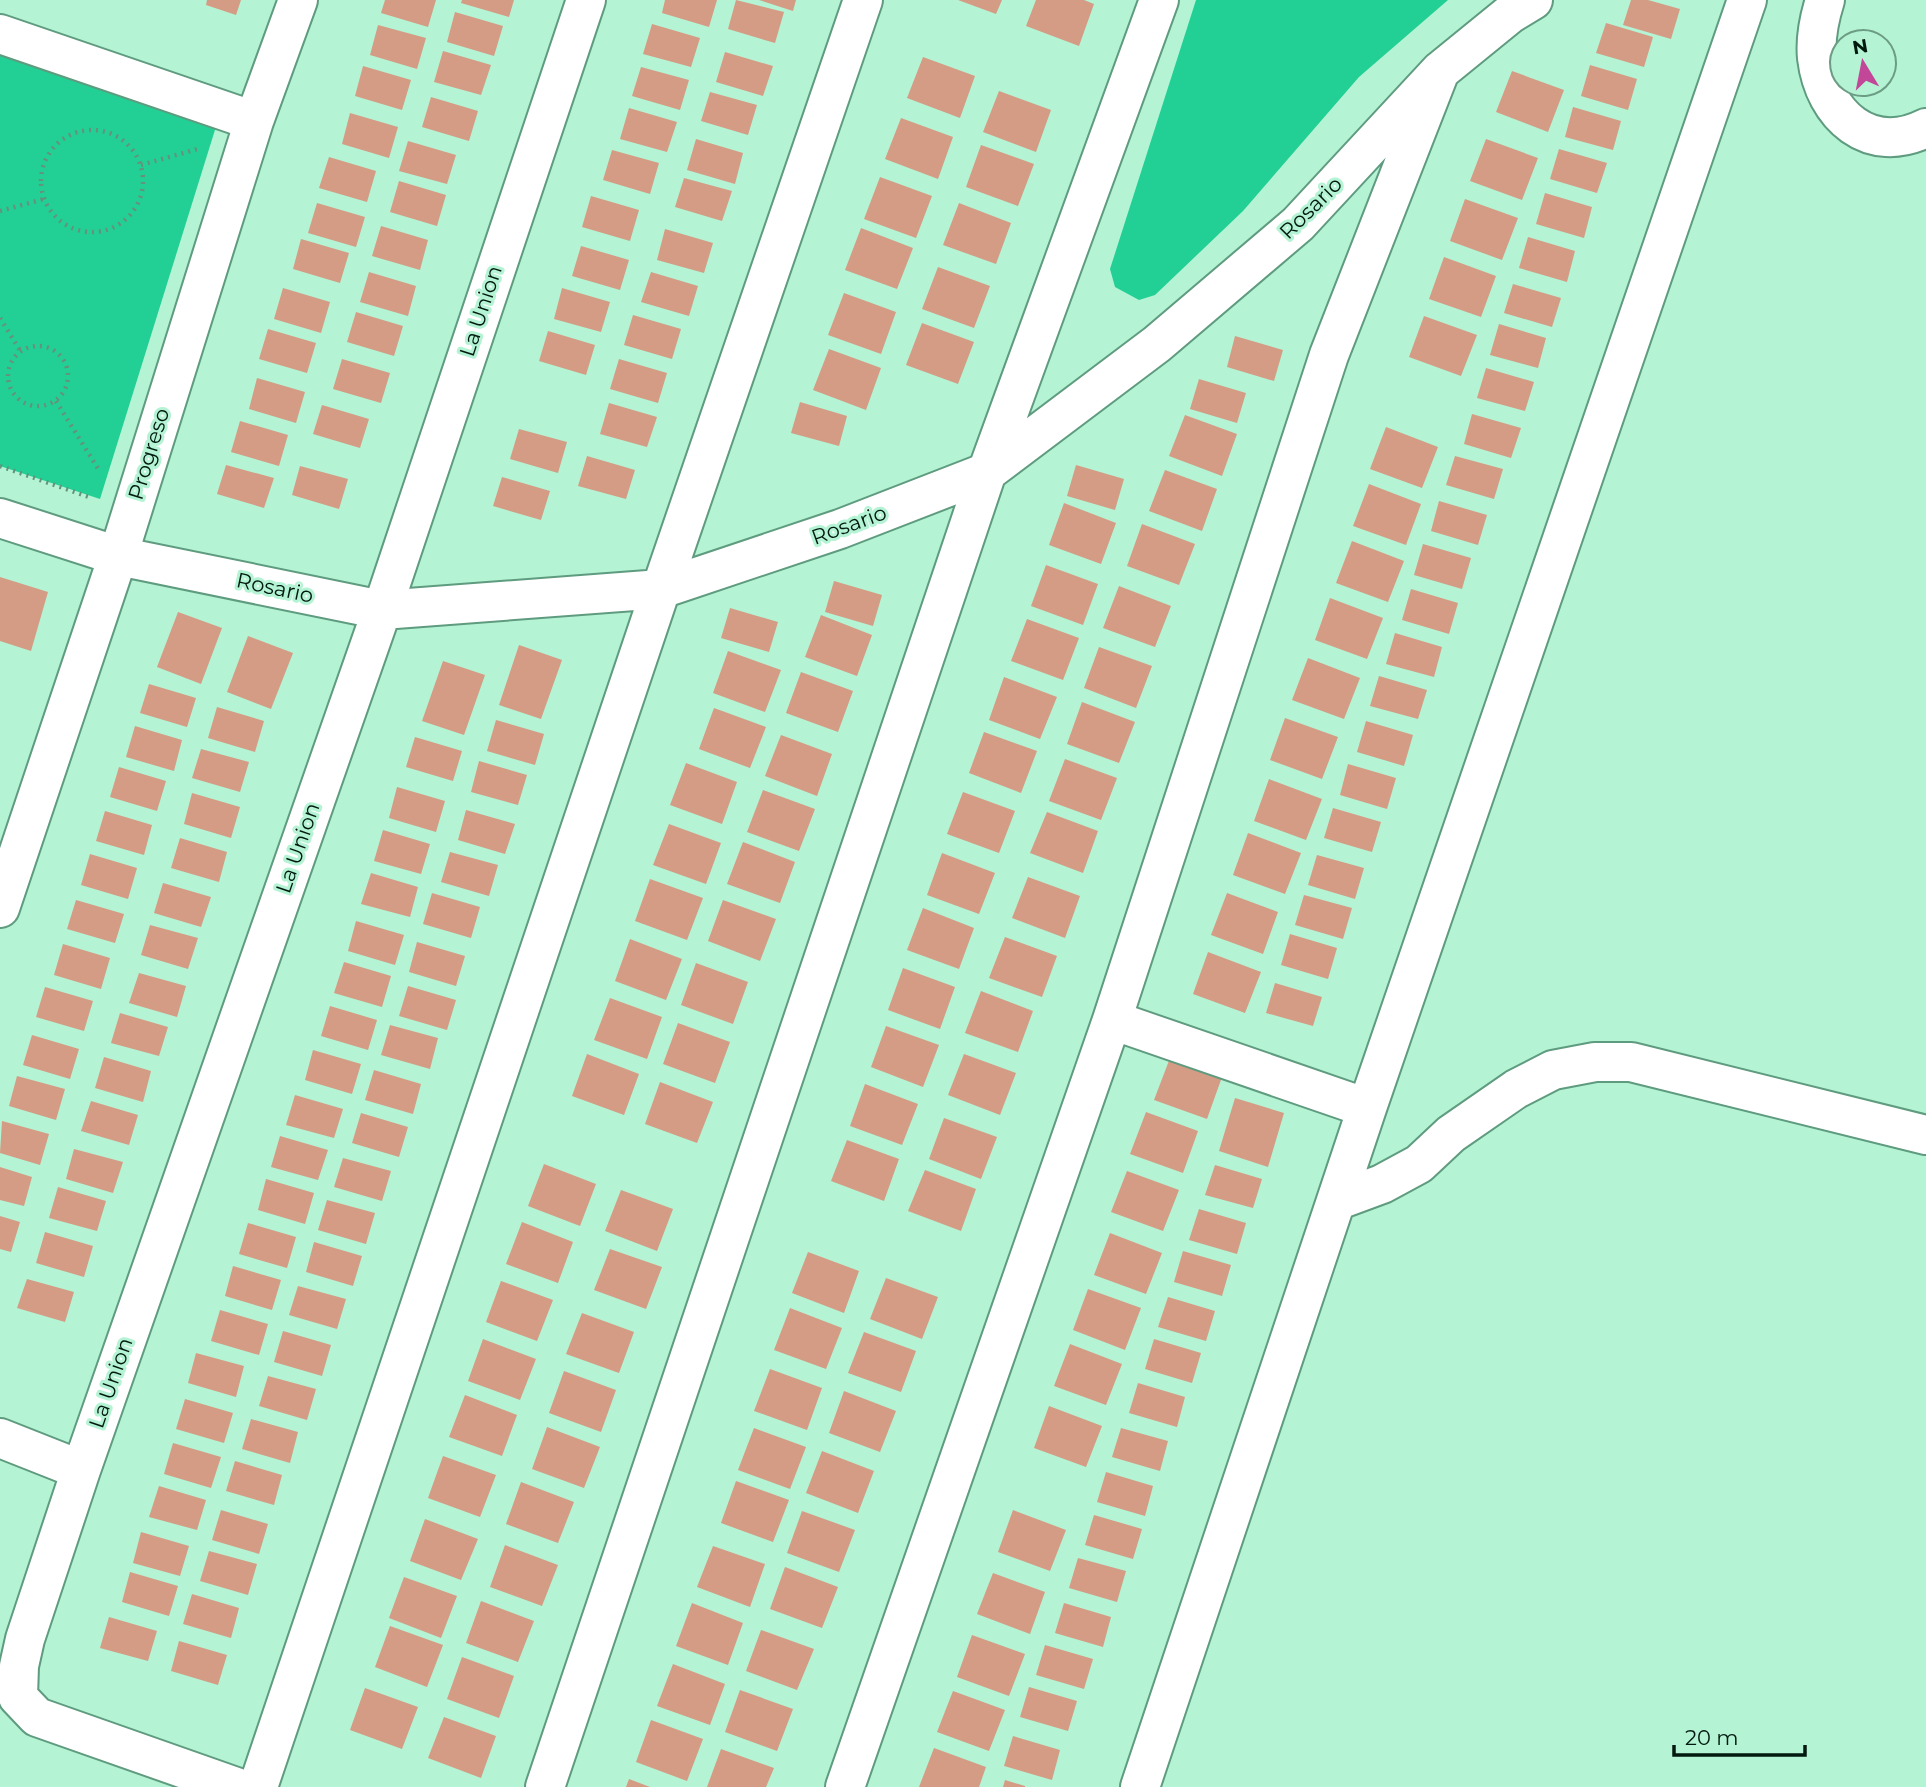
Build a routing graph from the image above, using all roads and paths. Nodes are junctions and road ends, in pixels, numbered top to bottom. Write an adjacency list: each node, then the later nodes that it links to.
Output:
1 (298, 0): 10 (street, Progreso)
2 (586, 0): 26 (street, La Union)
3 (863, 0): 25 (street)
4 (1158, 0): 20 (street)
5 (1533, 0): 9 (street, Rosario)
6 (1747, 0): 29 (street)
7 (1825, 0): 11 (street)
8 (0, 34): 10 (street)
9 (1440, 71): 20 (street, Rosario); 28 (street)
10 (254, 121): 24 (street, Progreso)
11 (1926, 128)
12 (202, 148): 13 (path)
13 (141, 165): 14 (path); 14 (path)
14 (44, 199): 15 (path)
15 (0, 211)
16 (0, 318): 17 (path)
17 (21, 352): 18 (path); 18 (path)
18 (56, 401): 21 (path)
19 (0, 466): 22 (path)
20 (987, 472): 25 (street, Rosario); 36 (street)
21 (106, 481)
22 (99, 500)
23 (0, 518): 24 (street, Rosario)
24 (118, 556): 26 (street, Rosario); 27 (street, Progreso)
25 (661, 589): 26 (street, Rosario); 35 (street)
26 (382, 610): 33 (street, La Union)
27 (0, 908)
28 (1112, 1020): 29 (street); 37 (street)
29 (1367, 1108): 31 (street)
30 (1926, 1135): 31 (street)
31 (1336, 1201): 38 (street)
32 (0, 1438): 33 (street)
33 (81, 1470): 34 (street, La Union)
34 (236, 1787)
35 (258, 1787)
36 (545, 1787)
37 (845, 1787)
38 (1140, 1787)

